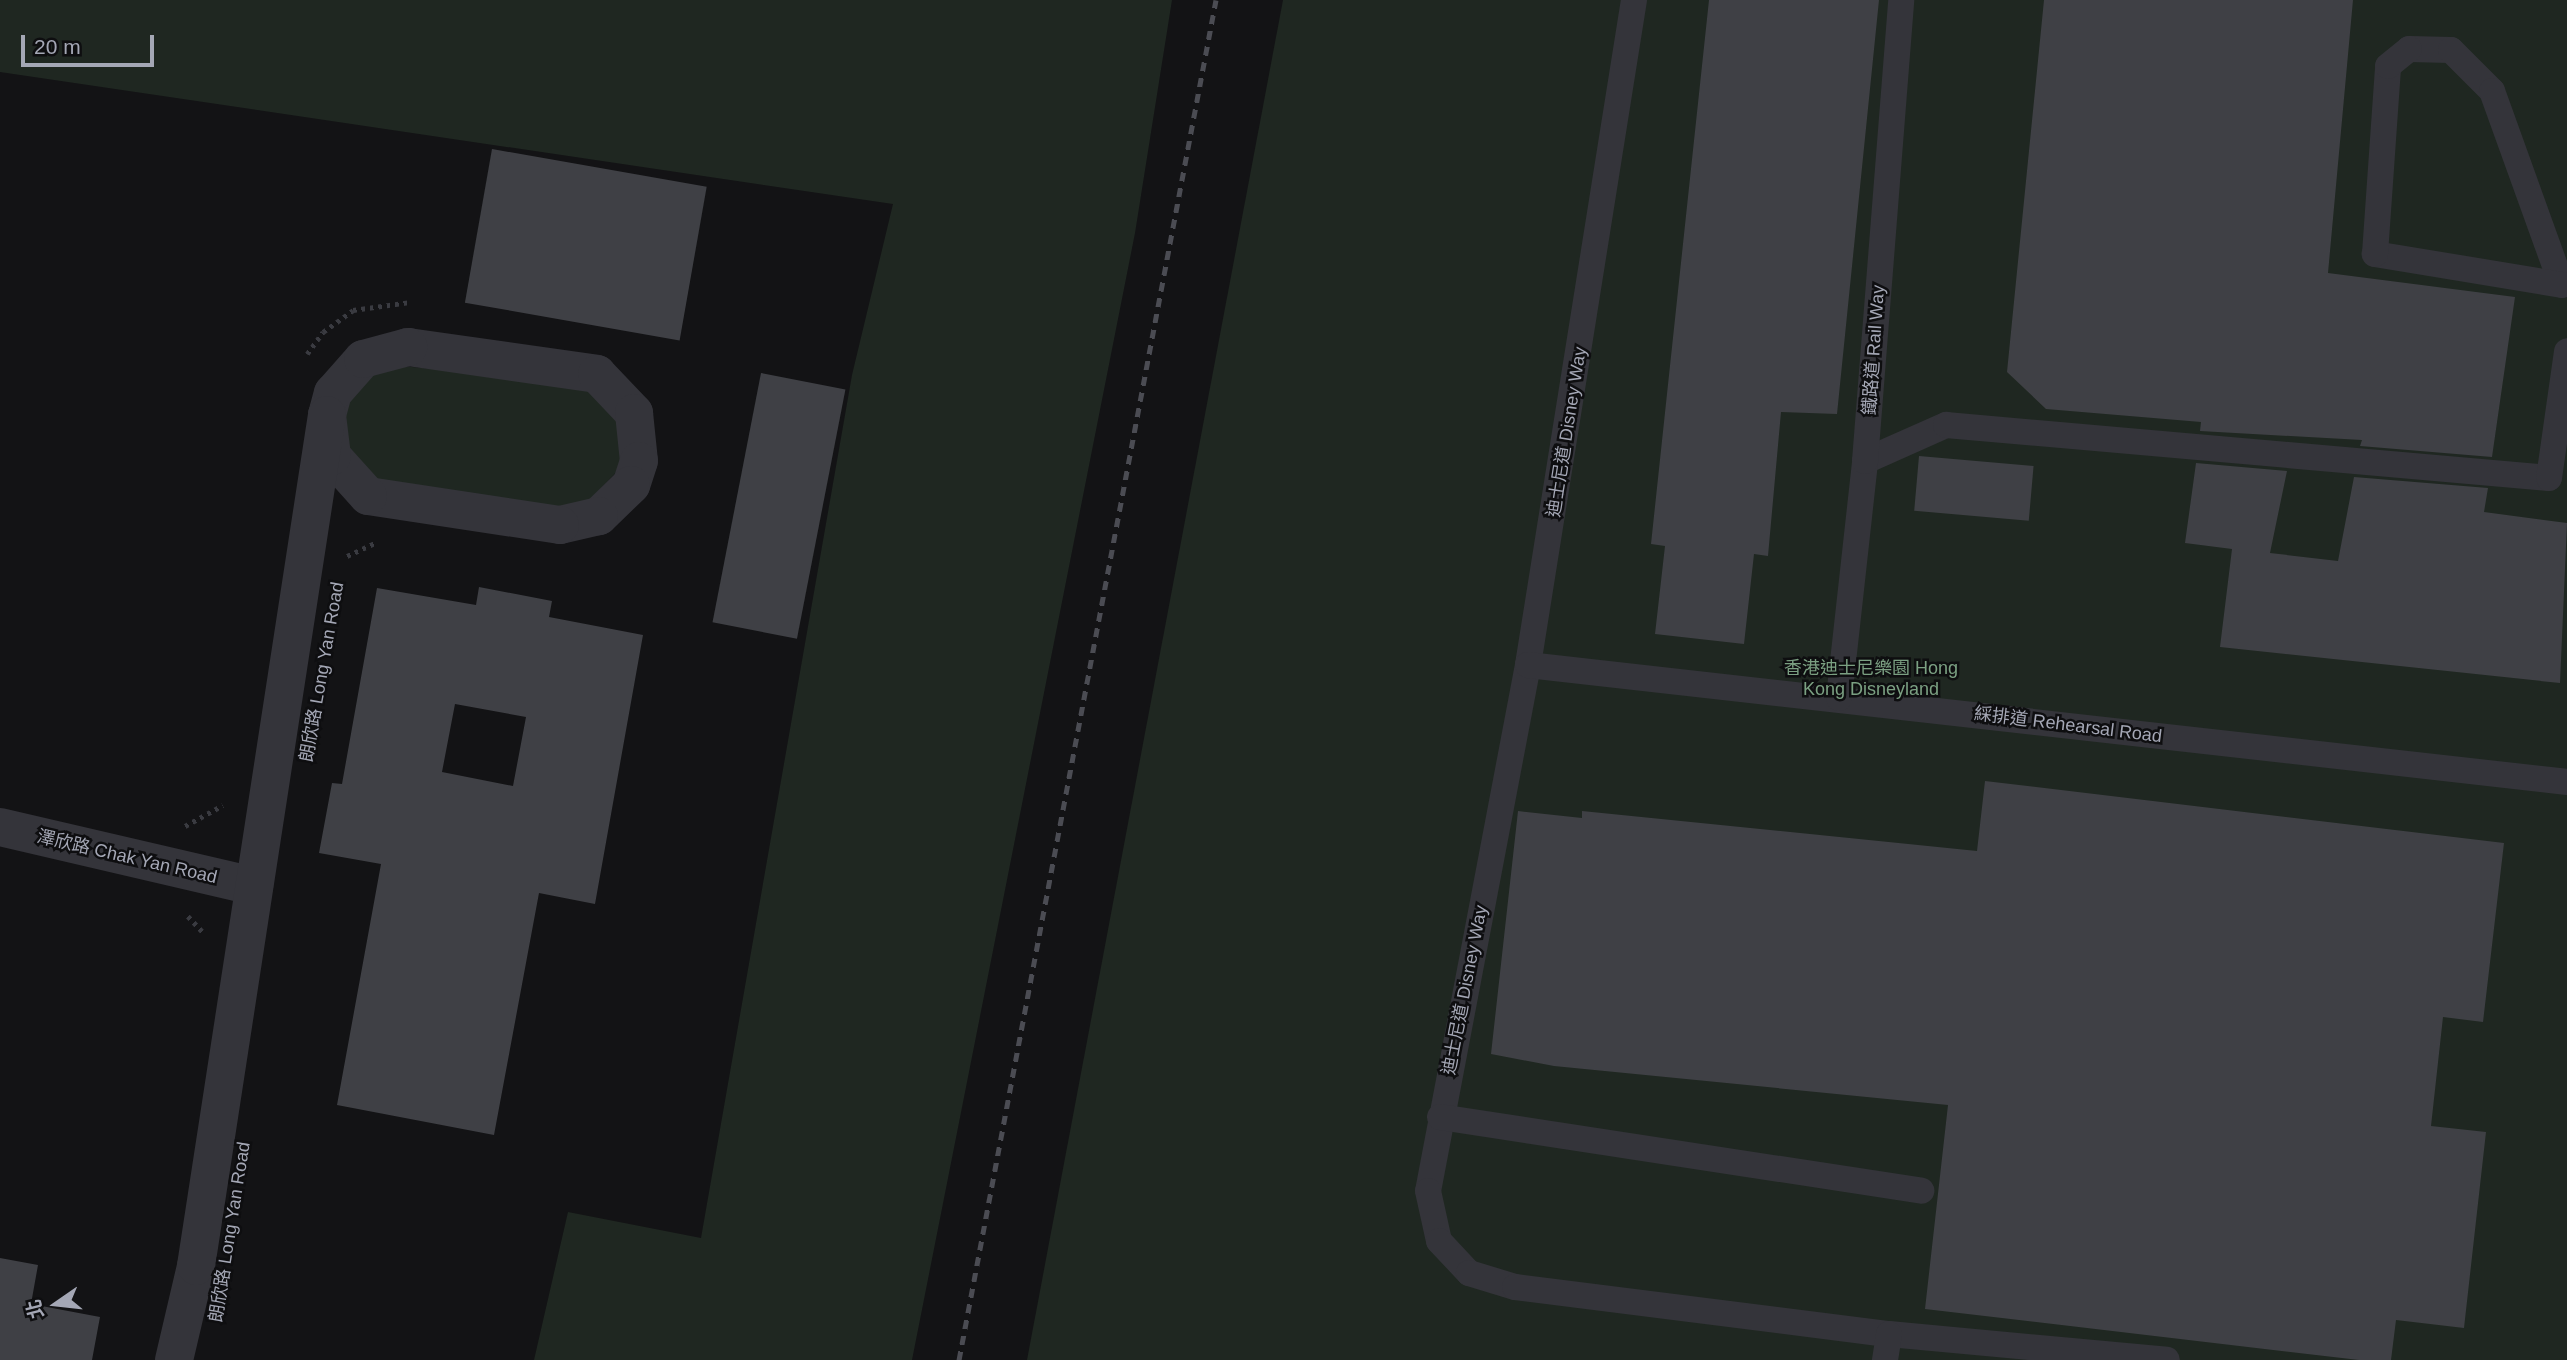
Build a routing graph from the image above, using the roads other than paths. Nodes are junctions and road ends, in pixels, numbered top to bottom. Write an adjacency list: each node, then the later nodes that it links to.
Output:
1 (1634, 0): 9 (lane, 迪士尼道 Disney Way)
2 (1901, 0): 6 (lane, 鐵路道 Rail Way)
3 (2565, 291): 3 (lane)
4 (2567, 351): 6 (lane)
5 (327, 415): 7 (street); 7 (street); 8 (street)
6 (1865, 461): 10 (lane, 鐵路道 Rail Way)
7 (401, 505): 8 (street)
8 (326, 558): 13 (street, 朗欣路 Long Yan Road)
9 (1528, 665): 10 (lane, 綵排道 Rehearsal Road); 14 (lane, 迪士尼道 Disney Way)
10 (1839, 698): 11 (lane, 綵排道 Rehearsal Road)
11 (2567, 782)
12 (0, 827): 13 (street, 澤欣路 Chak Yan Road)
13 (254, 886): 17 (street, 朗欣路 Long Yan Road)
14 (1440, 1117): 15 (lane); 16 (lane, 迪士尼道 Disney Way)
15 (1921, 1191)
16 (1887, 1347): 18 (lane, 迪士尼道 Disney Way)
17 (174, 1360)
18 (2167, 1360)

